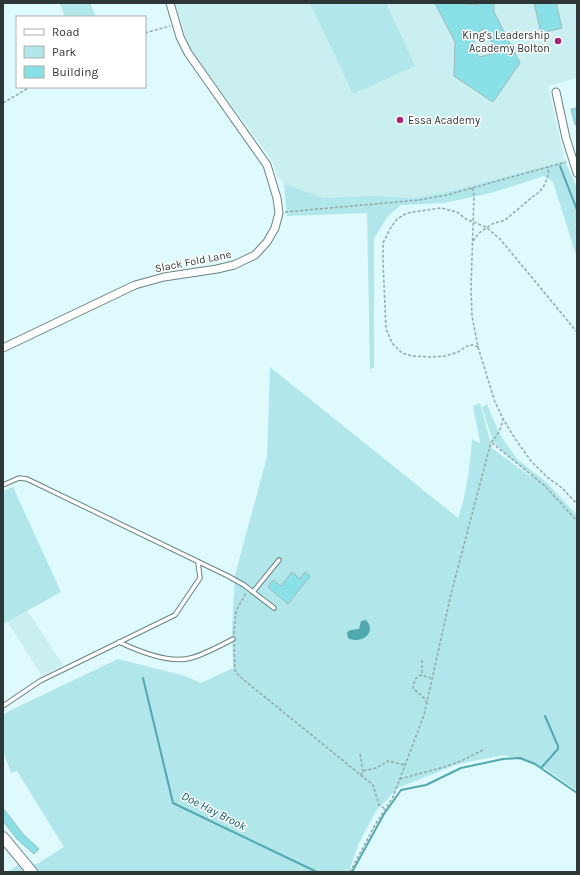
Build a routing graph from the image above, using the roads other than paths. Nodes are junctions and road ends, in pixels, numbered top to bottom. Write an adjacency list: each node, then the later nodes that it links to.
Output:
1 (170, 3): 4 (street, Slack Fold Lane)
2 (556, 92): 3 (street)
3 (577, 173)
4 (3, 348)
5 (3, 485): 7 (lane)
6 (279, 560): 8 (lane)
7 (198, 562): 8 (lane); 11 (lane)
8 (253, 592): 9 (lane)
9 (274, 608)
10 (233, 639): 11 (lane)
11 (119, 642): 12 (lane)
12 (3, 706)
13 (3, 837): 14 (main road)
14 (32, 872)

